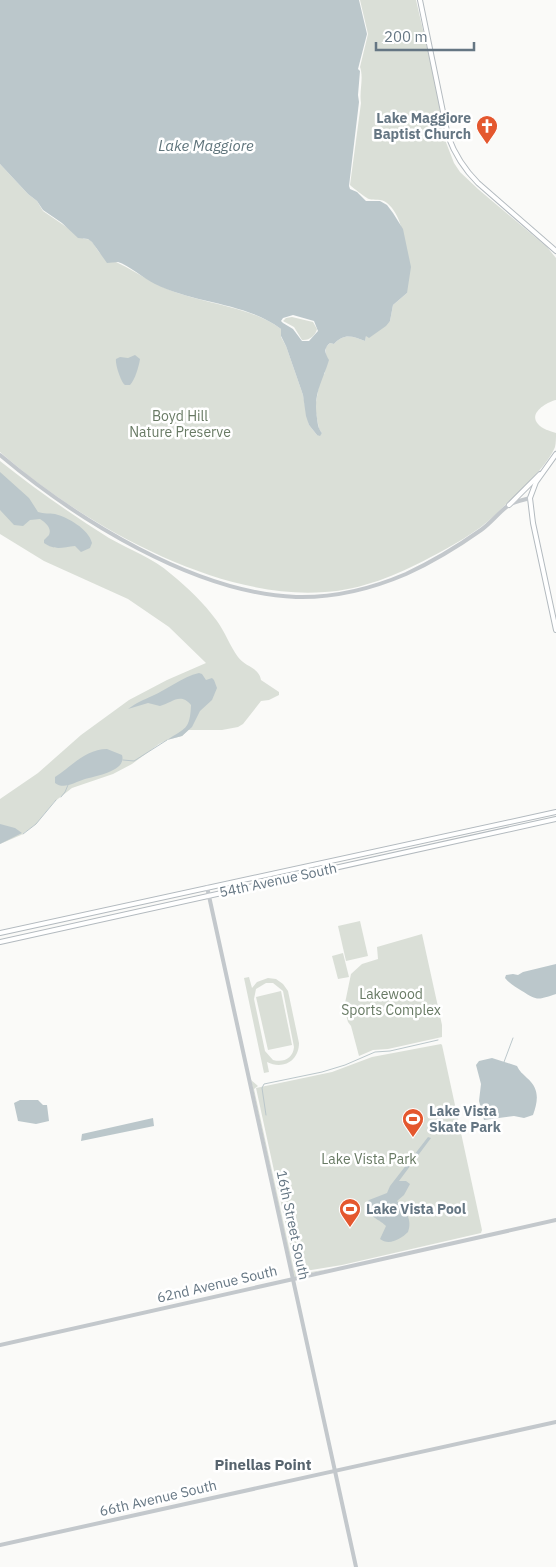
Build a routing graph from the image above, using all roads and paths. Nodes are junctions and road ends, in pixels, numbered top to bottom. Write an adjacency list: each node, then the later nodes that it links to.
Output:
1 (420, 0): 2 (main road)
2 (556, 251)
3 (556, 454): 5 (main road)
4 (0, 455): 7 (street)
5 (545, 469): 6 (main road); 7 (main road)
6 (530, 498): 7 (street); 8 (main road)
7 (509, 505)
8 (556, 630)
9 (556, 812): 11 (main road, 54th Avenue South)
10 (556, 819): 12 (main road, 54th Avenue South)
11 (207, 887): 12 (street, 16th Street South); 13 (main road, 54th Avenue South)
12 (209, 895): 14 (main road, 54th Avenue South); 16 (street, 16th Street South)
13 (0, 933)
14 (0, 942)
15 (556, 1220): 16 (street, 62nd Avenue South)
16 (293, 1279): 17 (street, 62nd Avenue South); 19 (street, 16th Street South)
17 (0, 1345)
18 (556, 1422): 19 (street, 66th Avenue South)
19 (335, 1470): 20 (street, 66th Avenue South); 21 (street, 16th Street South)
20 (0, 1545)
21 (356, 1567)

